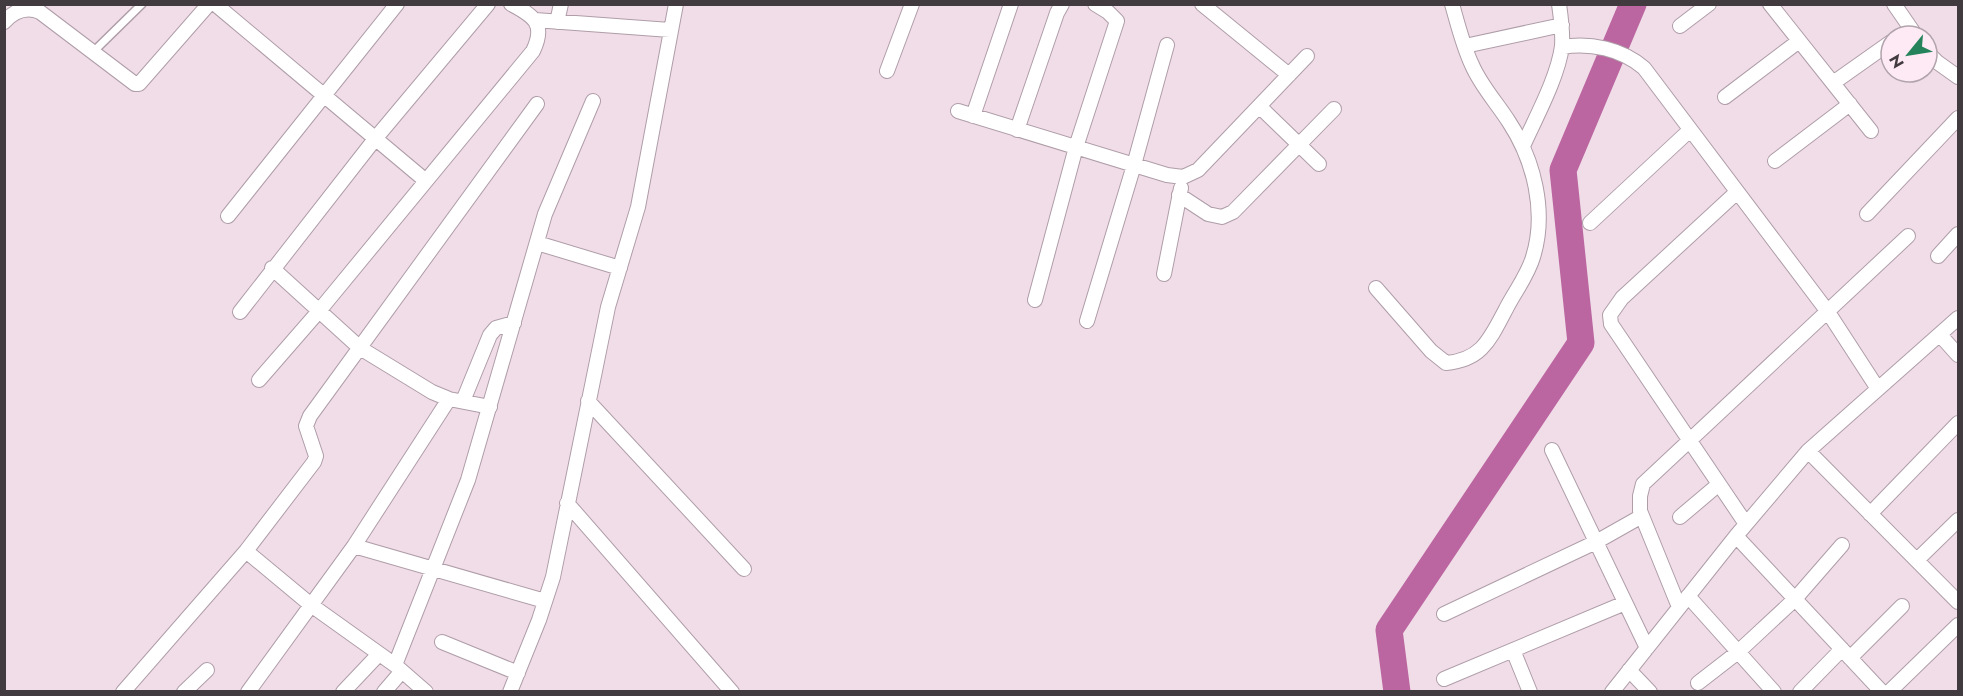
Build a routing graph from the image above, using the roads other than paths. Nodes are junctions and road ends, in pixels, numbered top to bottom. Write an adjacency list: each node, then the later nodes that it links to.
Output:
1 (142, 4): 31 (lane)
2 (209, 4): 31 (street)
3 (215, 4): 38 (street)
4 (397, 4): 38 (street)
5 (488, 4): 51 (street)
6 (511, 4): 19 (street)
7 (561, 4): 21 (street)
8 (676, 4): 25 (street)
9 (912, 4): 34 (street)
10 (1011, 4): 46 (street)
11 (1062, 4): 48 (street)
12 (1095, 4): 54 (street)
13 (1202, 4): 35 (street)
14 (1452, 4): 28 (street)
15 (1559, 4): 23 (street)
16 (1709, 4): 24 (street)
17 (1770, 4): 26 (street)
18 (1894, 4): 22 (street)
19 (535, 20): 21 (street); 59 (street)
20 (4, 22): 31 (street)
21 (557, 22): 25 (street)
22 (1904, 24)
23 (1562, 25): 28 (street); 29 (street)
24 (1680, 26)
25 (670, 30): 70 (street)
26 (1799, 41): 37 (street); 39 (street)
27 (1167, 45): 57 (street)
28 (1465, 46): 53 (street)
29 (1562, 47): 49 (street); 53 (street)
30 (1879, 50): 37 (street)
31 (93, 52)
32 (1307, 56): 35 (street)
33 (1939, 64): 36 (street)
34 (887, 71)
35 (1289, 75): 43 (street)
36 (1959, 77)
37 (1833, 83): 42 (street)
38 (324, 96): 51 (street); 63 (street)
39 (1725, 97)
40 (593, 101): 67 (street)
41 (537, 104): 81 (street)
42 (1850, 104): 50 (street); 55 (street)
43 (1259, 106): 52 (street); 58 (street)
44 (1334, 109): 52 (street)
45 (958, 111): 46 (street)
46 (973, 116): 48 (street)
47 (1959, 118): 62 (street)
48 (1017, 130): 54 (street)
49 (1690, 130): 60 (street); 64 (street)
50 (1871, 131)
51 (375, 139): 59 (street); 69 (street)
52 (1299, 145): 56 (street); 61 (street)
53 (1524, 146): 72 (street)
54 (1076, 147): 57 (street); 73 (street)
55 (1775, 161)
56 (1319, 164)
57 (1134, 165): 58 (street); 78 (street)
58 (1183, 177): 61 (street)
59 (426, 182): 74 (street)
60 (1737, 192): 76 (street); 89 (street)
61 (1179, 195): 71 (street)
62 (1867, 214)
63 (228, 216)
64 (1590, 223)
65 (1959, 234): 68 (street)
66 (1908, 236): 76 (street)
67 (537, 243): 70 (street); 79 (street)
68 (1938, 256)
69 (273, 268): 74 (street); 75 (street)
70 (620, 268): 86 (street)
71 (1164, 274)
72 (1376, 288)
73 (1035, 300)
74 (319, 311): 81 (street); 83 (street)
75 (240, 312)
76 (1828, 312): 84 (street); 89 (street)
77 (1959, 318): 80 (street)
78 (1087, 321)
79 (514, 323): 85 (street); 87 (street)
80 (1940, 335): 82 (street); 84 (street)
81 (360, 348): 85 (street); 103 (street)
82 (1959, 355)
83 (259, 381)
84 (1878, 389): 91 (street)
85 (456, 400): 87 (street); 102 (street)
86 (588, 401): 93 (street); 106 (street)
87 (490, 407): 105 (street)
88 (1959, 423): 94 (street)
89 (1689, 440): 92 (street); 95 (street)
90 (1552, 450): 100 (street)
91 (1808, 451): 94 (street); 98 (street)
92 (1719, 484): 96 (street); 98 (street)
93 (567, 503): 108 (street); 135 (street)
94 (1870, 514): 104 (street)
95 (1642, 516): 100 (street); 109 (street)
96 (1680, 517)
97 (1959, 520): 104 (street)
98 (1746, 524): 99 (street)
99 (1736, 536): 107 (street); 109 (street)
100 (1596, 542): 111 (street); 114 (street)
101 (1842, 545): 107 (street)
102 (354, 546): 105 (street); 112 (street)
103 (246, 551): 112 (street); 128 (street)
104 (1917, 560): 110 (street)
105 (434, 569): 108 (street); 122 (street)
106 (744, 569)
107 (1795, 599): 119 (street); 120 (street)
108 (545, 601): 125 (street)
109 (1684, 601): 117 (street); 119 (street)
110 (1959, 602)
111 (1625, 603): 117 (street); 118 (street)
112 (311, 605): 121 (street); 130 (street)
113 (1902, 606): 120 (street)
114 (1444, 614)
115 (1959, 625): 142 (street)
116 (442, 642): 125 (street)
117 (1647, 648): 124 (street)
118 (1513, 650): 126 (street); 136 (street)
119 (1738, 652): 127 (street); 139 (street)
120 (1846, 653): 140 (street); 141 (street)
121 (379, 654): 122 (street); 131 (street)
122 (399, 668): 132 (street); 133 (street)
123 (207, 670): 129 (street)
124 (1629, 670): 137 (street); 138 (street)
125 (518, 673): 134 (street)
126 (1444, 679)
127 (1698, 683)
128 (123, 692)
129 (184, 692)
130 (248, 692)
131 (344, 692)
132 (384, 692)
133 (426, 692)
134 (510, 692)
135 (732, 692)
136 (1530, 692)
137 (1612, 692)
138 (1650, 692)
139 (1774, 692)
140 (1800, 692)
141 (1882, 692)
142 (1889, 692)

